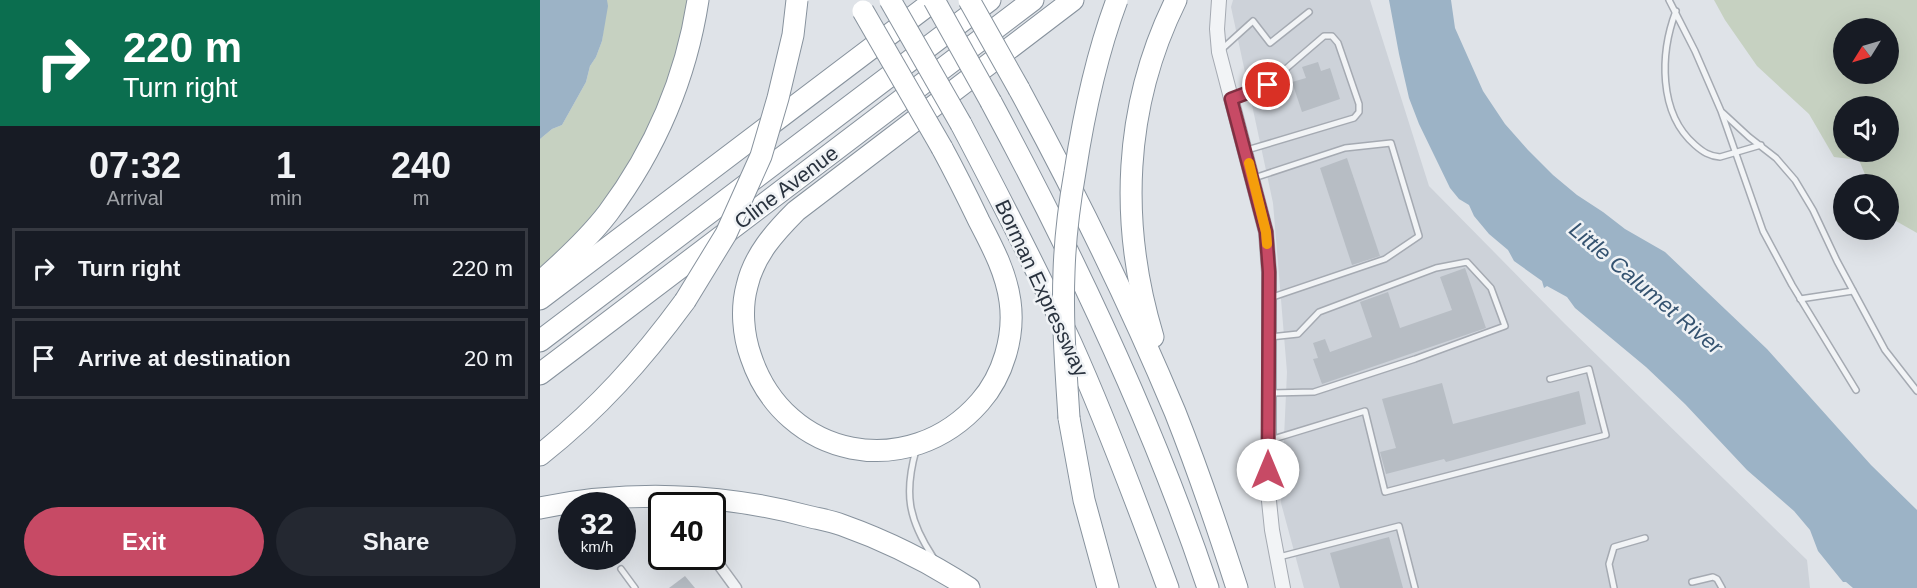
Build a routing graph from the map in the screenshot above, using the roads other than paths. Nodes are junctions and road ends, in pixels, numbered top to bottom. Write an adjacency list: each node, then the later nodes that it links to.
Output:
1 (698, 0): 23 (highway)
2 (797, 0): 38 (highway, bridge)
3 (890, 0): 50 (highway, Borman Expressway, bridge)
4 (934, 0): 27 (highway); 51 (highway, Borman Expressway, bridge)
5 (969, 0): 35 (highway, bridge)
6 (990, 0): 29 (highway, Cline Avenue)
7 (1033, 0): 30 (highway, Cline Avenue)
8 (1073, 0): 37 (highway)
9 (1117, 0): 49 (highway, bridge)
10 (1176, 0): 35 (highway)
11 (1219, 0): 16 (street)
12 (1669, 0): 14 (lane)
13 (859, 5): 37 (highway, bridge)
14 (1676, 11): 18 (lane); 21 (lane)
15 (1309, 12): 16 (lane)
16 (1219, 52): 17 (street)
17 (1231, 99): 20 (street); 20 (lane)
18 (1721, 111): 19 (lane); 21 (lane)
19 (1761, 145): 21 (lane); 24 (lane)
20 (1246, 151): 22 (street)
21 (1736, 152): 26 (lane)
22 (1253, 178): 25 (street); 25 (lane)
23 (540, 282)
24 (1853, 291): 26 (lane); 33 (lane)
25 (1269, 298): 28 (street)
26 (1800, 298): 32 (lane)
27 (540, 299)
28 (1269, 337): 34 (street); 34 (lane)
29 (540, 342)
30 (540, 374)
31 (1550, 379): 36 (lane)
32 (1856, 390)
33 (1917, 391)
34 (1269, 393): 36 (street)
35 (1175, 413): 52 (highway)
36 (1269, 441): 41 (street)
37 (917, 445): 44 (lane)
38 (540, 455)
39 (540, 508): 44 (highway)
40 (1645, 538): 55 (lane)
41 (1277, 557): 53 (street); 54 (lane)
42 (622, 570): 46 (lane)
43 (723, 570): 47 (street)
44 (951, 576): 48 (highway)
45 (1692, 582): 56 (lane)
46 (635, 588)
47 (736, 588)
48 (969, 588)
49 (1108, 588)
50 (1168, 588)
51 (1208, 588)
52 (1237, 588)
53 (1283, 588)
54 (1415, 588)
55 (1614, 588)
56 (1722, 588)

